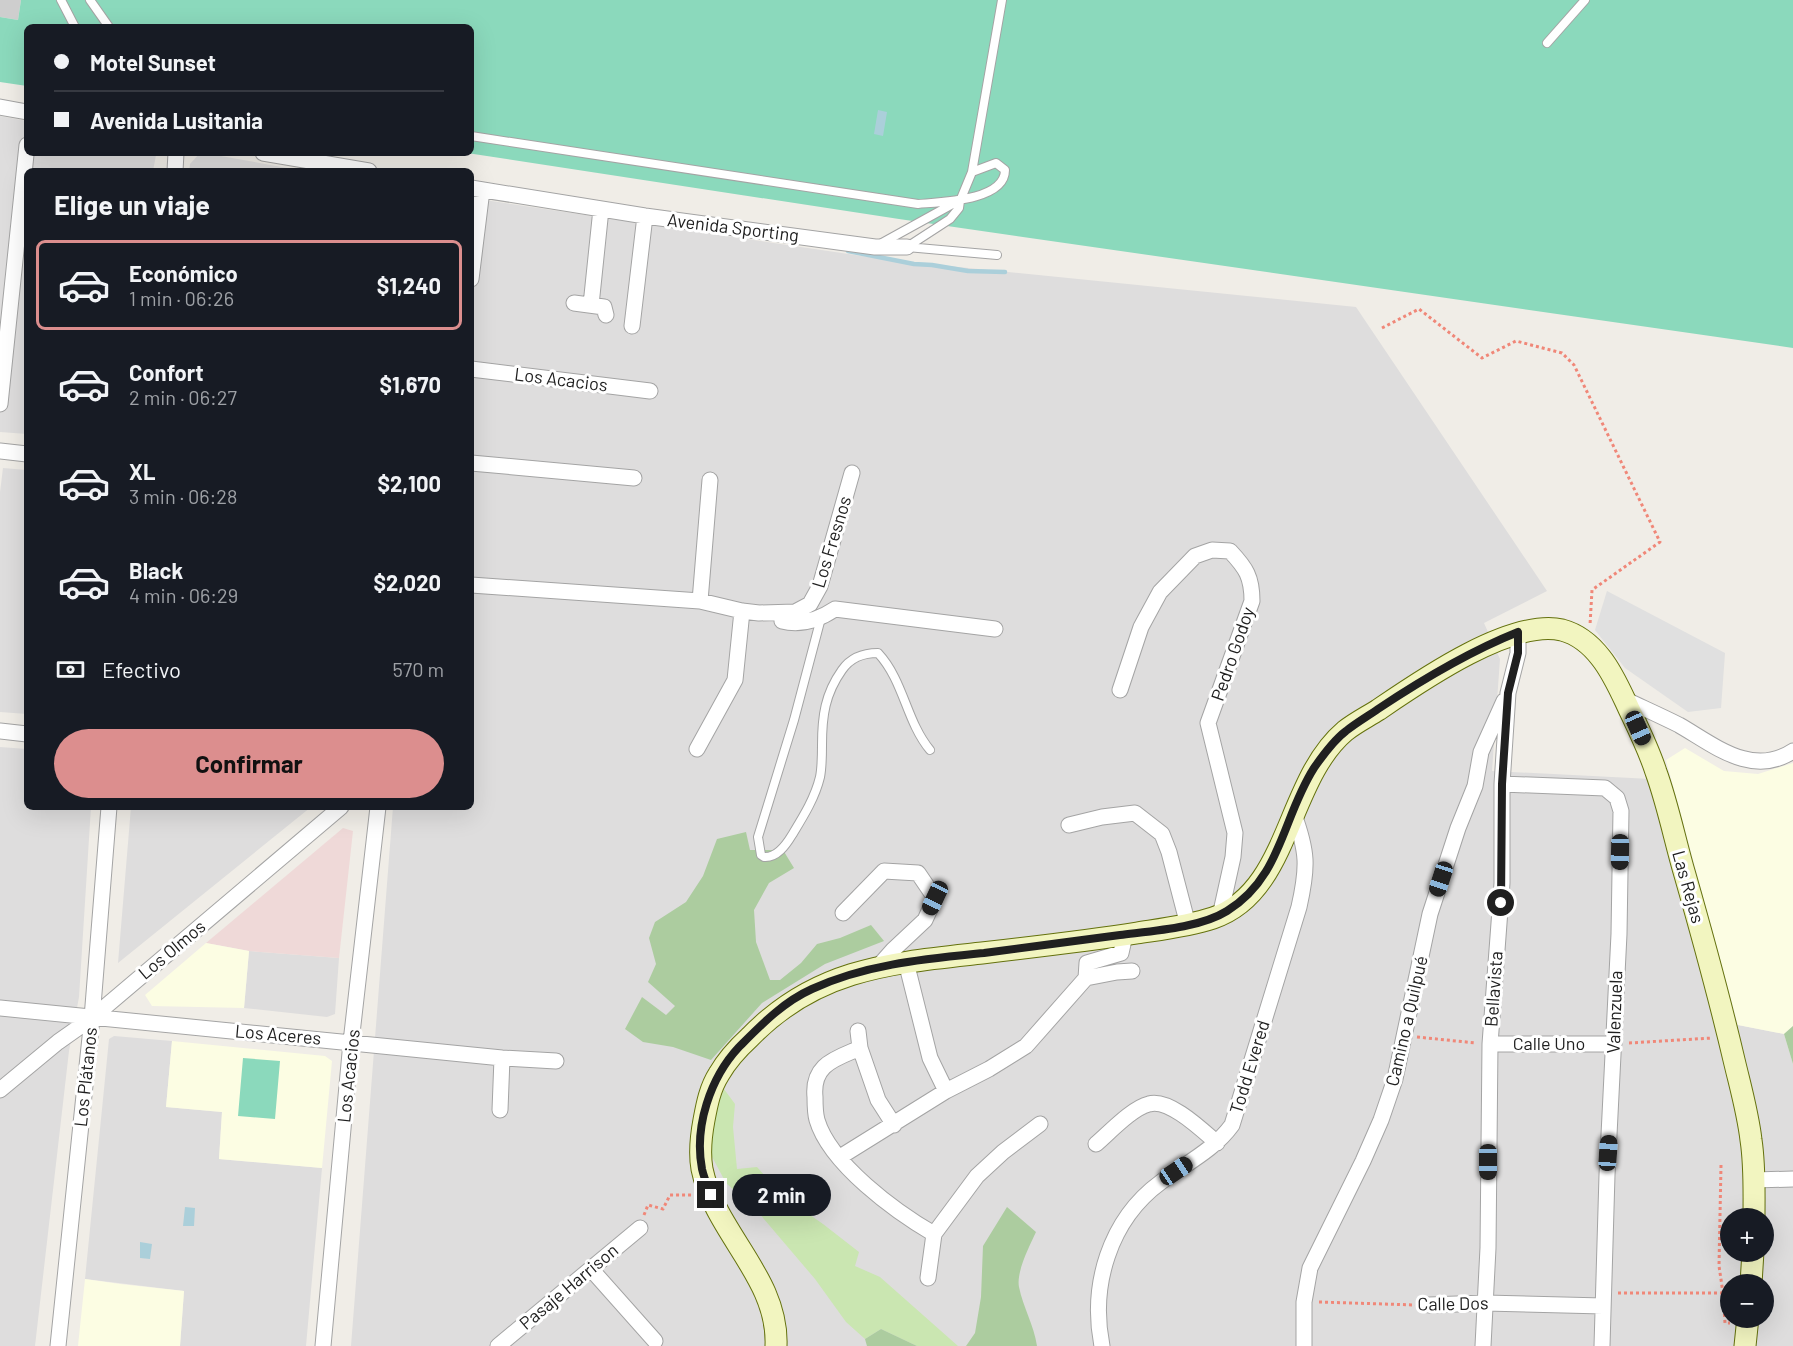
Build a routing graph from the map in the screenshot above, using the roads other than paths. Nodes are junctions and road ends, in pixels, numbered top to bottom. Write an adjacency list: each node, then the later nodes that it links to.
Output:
1 (61, 0): 5 (lane)
2 (90, 0): 6 (lane)
3 (1002, 0): 13 (lane)
4 (1585, 0): 7 (lane)
5 (73, 24)
6 (107, 24)
7 (1547, 43)
8 (0, 107): 9 (street)
9 (24, 111)
10 (474, 136): 16 (lane)
11 (275, 156): 12 (street)
12 (319, 167)
13 (972, 172): 16 (lane); 16 (lane)
14 (24, 174): 29 (street)
15 (476, 189): 17 (street, Avenida Sporting); 19 (street)
16 (960, 201): 20 (lane); 21 (lane)
17 (601, 209): 18 (street, Avenida Sporting); 24 (street)
18 (645, 216): 21 (street, Avenida Sporting); 26 (street)
19 (474, 225)
20 (907, 246): 21 (street, Avenida Sporting); 22 (lane, Avenida Sporting)
21 (876, 247)
22 (997, 255)
23 (574, 303): 24 (street)
24 (591, 305): 25 (street)
25 (606, 315)
26 (632, 326)
27 (474, 369): 28 (street, Los Acacios)
28 (650, 391)
29 (0, 404)
30 (0, 451): 31 (street)
31 (24, 454)
32 (474, 463): 34 (street)
33 (852, 473): 39 (street, Los Fresnos)
34 (634, 478)
35 (710, 480): 37 (street)
36 (474, 585): 37 (street, Los Fresnos)
37 (700, 601): 38 (street, Los Fresnos)
38 (742, 611): 39 (street, Los Fresnos); 48 (street)
39 (759, 613): 40 (street)
40 (821, 618): 41 (street); 49 (lane)
41 (994, 629)
42 (1518, 632): 44 (street, Bellavista); 45 (street, Las Rejas); 55 (street, Las Rejas)
43 (1120, 690): 58 (street, Pedro Godoy)
44 (1508, 693): 51 (street, Bellavista); 99 (street, Camino a Quilpué)
45 (1624, 699): 50 (street); 83 (street, Las Rejas)
46 (0, 731): 47 (street)
47 (24, 734)
48 (697, 749)
49 (930, 750)
50 (1793, 751)
51 (1502, 784): 69 (street, Bellavista); 70 (street, Valenzuela)
52 (109, 810): 66 (street, Los Plátanos)
53 (337, 810): 66 (street, Los Olmos)
54 (378, 810): 68 (street, Los Acacios)
55 (1293, 812): 58 (street, Las Rejas); 79 (street, Todd Evered)
56 (1070, 825): 59 (street)
57 (843, 913): 62 (street)
58 (1220, 916): 59 (street)
59 (1188, 925): 60 (street)
60 (1125, 935): 61 (street); 64 (street)
61 (906, 962): 62 (street); 75 (street)
62 (877, 968): 97 (street)
63 (1132, 971): 64 (street)
64 (1086, 978): 75 (street)
65 (0, 1008): 66 (street, Los Aceres)
66 (92, 1018): 68 (street, Los Aceres); 74 (street, Los Olmos); 94 (street, Los Plátanos)
67 (858, 1030): 71 (street)
68 (351, 1042): 72 (street, Los Aceres); 95 (street, Los Acacios)
69 (1490, 1044): 70 (street, Calle Uno); 90 (street, Bellavista)
70 (1614, 1044): 89 (street, Valenzuela)
71 (861, 1048): 78 (street); 81 (street)
72 (502, 1058): 73 (street, Los Aceres); 76 (street)
73 (556, 1061)
74 (0, 1090)
75 (946, 1091): 78 (street)
76 (500, 1110)
77 (1040, 1124): 86 (street)
78 (894, 1125): 81 (street)
79 (1217, 1143): 80 (street); 98 (street, Todd Evered)
80 (1096, 1144)
81 (840, 1157): 86 (street)
82 (1793, 1179): 83 (street)
83 (1754, 1180): 84 (street, Las Rejas)
84 (1754, 1208)
85 (639, 1228): 87 (street, Pasaje Harrison)
86 (934, 1234): 88 (street)
87 (591, 1269): 93 (street); 96 (street, Pasaje Harrison)
88 (928, 1278)
89 (1604, 1300): 90 (street, Calle Dos); 101 (street, Valenzuela)
90 (1485, 1303): 91 (street, Calle Dos); 100 (street, Bellavista)
91 (1429, 1305)
92 (1746, 1328): 102 (street)
93 (655, 1341)
94 (58, 1346)
95 (323, 1346)
96 (498, 1346)
97 (776, 1346)
98 (1102, 1346)
99 (1304, 1346)
100 (1483, 1346)
101 (1602, 1346)
102 (1744, 1346)

